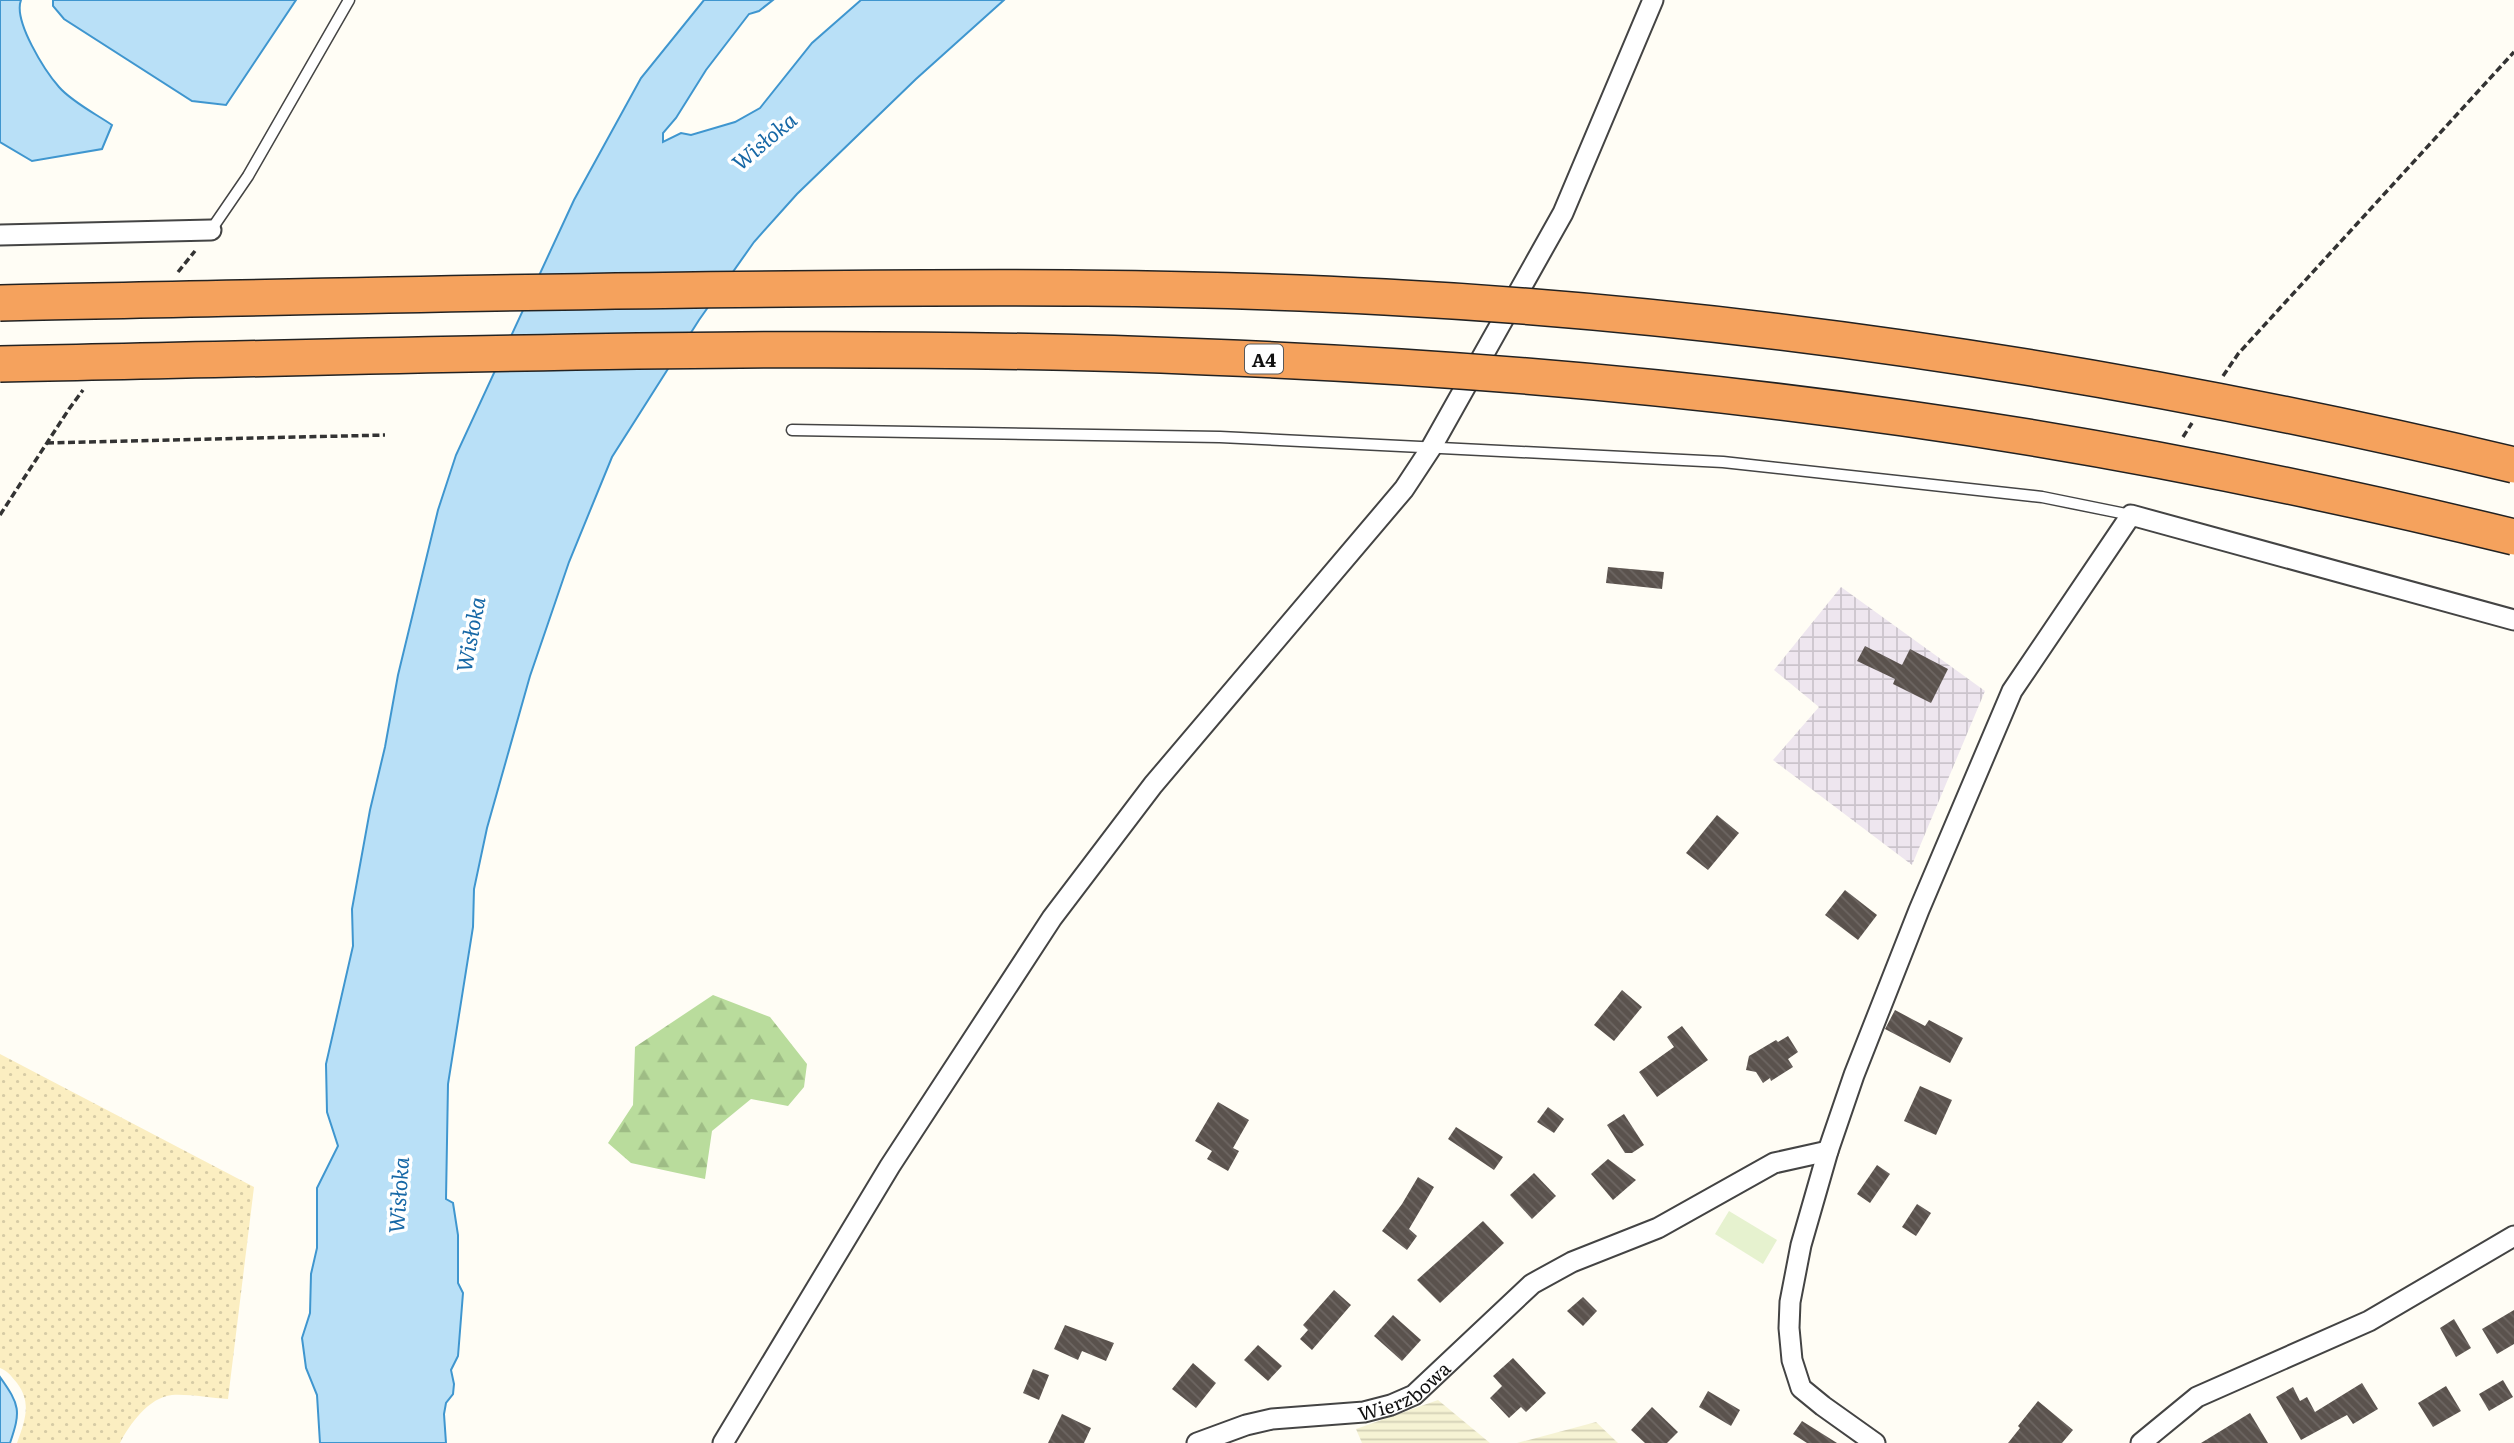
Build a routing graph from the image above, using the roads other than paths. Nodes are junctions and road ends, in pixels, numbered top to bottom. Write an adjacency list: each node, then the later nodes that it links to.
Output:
1 (349, 0): 3 (lane)
2 (1653, 0): 8 (street)
3 (212, 230): 4 (street)
4 (0, 235)
5 (0, 303): 9 (highway, bridge)
6 (0, 365): 11 (highway, A4, bridge)
7 (792, 430): 8 (lane)
8 (1431, 447): 10 (lane); 15 (street)
9 (2514, 465)
10 (2131, 515): 12 (street); 13 (street)
11 (2514, 537)
12 (2514, 620)
13 (1828, 1151): 16 (street, Wierzbowa); 17 (street)
14 (2514, 1236): 18 (street)
15 (723, 1443)
16 (1197, 1443)
17 (1875, 1443)
18 (2141, 1443)

